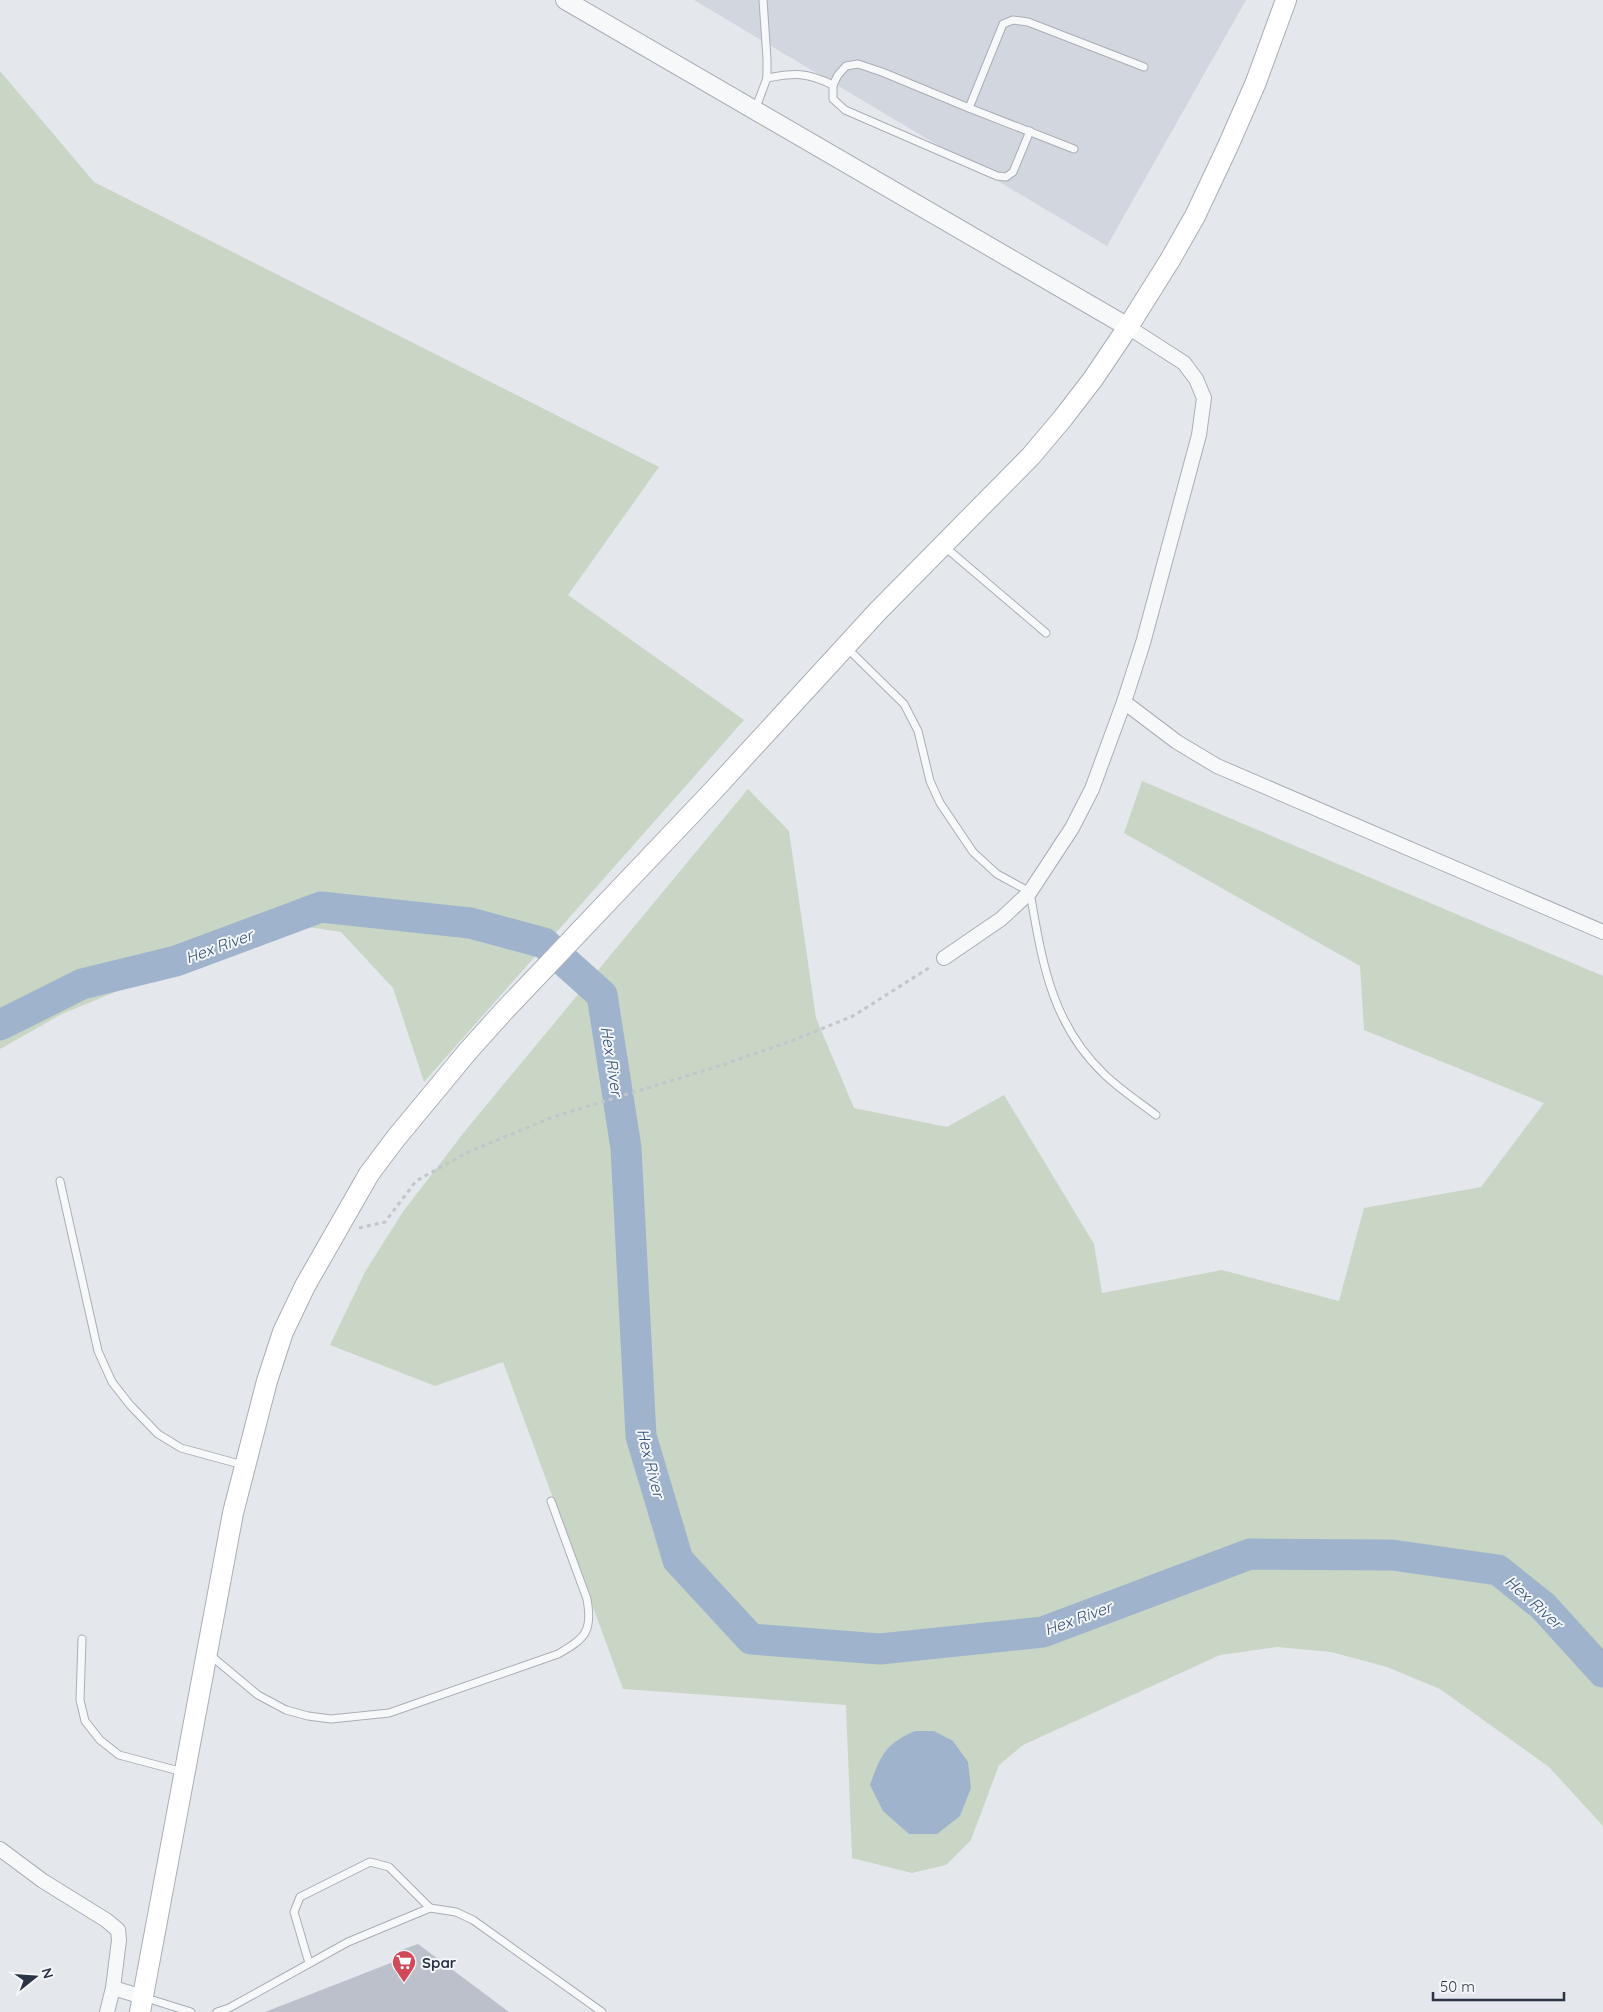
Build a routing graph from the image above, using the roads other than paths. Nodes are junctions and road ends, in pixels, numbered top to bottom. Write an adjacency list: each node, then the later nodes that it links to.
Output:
1 (565, 0): 8 (street)
2 (763, 0): 5 (lane)
3 (1286, 0): 11 (main road)
4 (1144, 67): 7 (lane)
5 (767, 78): 6 (lane); 8 (lane)
6 (833, 85): 7 (lane); 9 (lane)
7 (969, 108): 9 (lane)
8 (754, 111): 11 (street)
9 (1030, 132): 10 (lane)
10 (1074, 149)
11 (1128, 328): 12 (main road); 15 (street)
12 (943, 545): 13 (lane); 14 (main road)
13 (1046, 633)
14 (846, 646): 16 (lane); 21 (main road)
15 (1124, 702): 16 (street); 17 (street)
16 (1030, 892): 18 (street); 19 (lane)
17 (1603, 932)
18 (944, 958)
19 (1156, 1115)
20 (60, 1180): 21 (lane)
21 (244, 1465): 24 (main road)
22 (551, 1501): 24 (lane)
23 (82, 1639): 25 (lane)
24 (207, 1653): 25 (main road)
25 (185, 1773): 30 (main road)
26 (0, 1849): 29 (street)
27 (430, 1908): 28 (lane); 28 (lane); 34 (lane)
28 (309, 1963): 33 (lane)
29 (112, 1988): 30 (street); 31 (street)
30 (142, 2005): 32 (lane)
31 (107, 2012)
32 (191, 2012)
33 (220, 2012)
34 (602, 2012)

